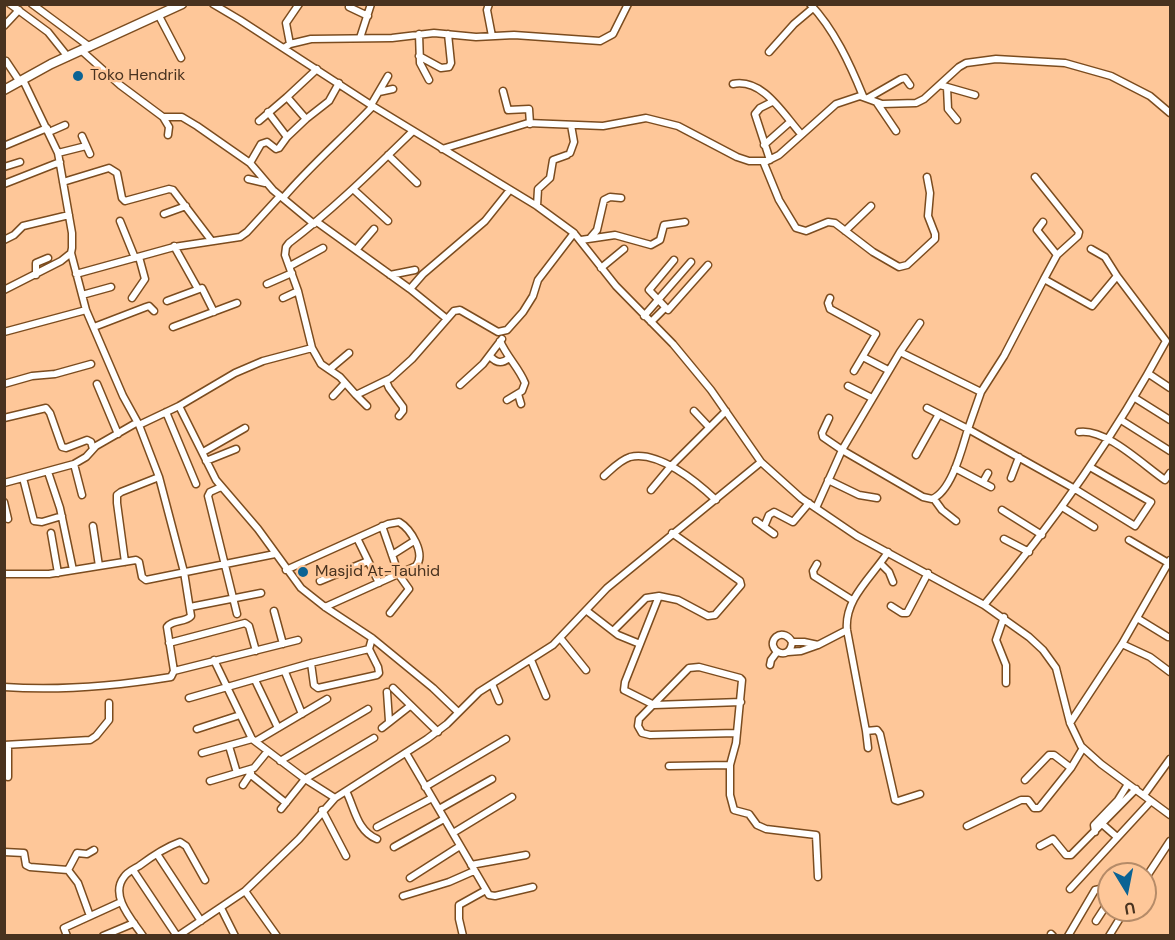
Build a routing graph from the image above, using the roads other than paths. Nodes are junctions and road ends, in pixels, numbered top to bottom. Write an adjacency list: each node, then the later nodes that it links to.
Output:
1 (10, 4): 11 (street)
2 (32, 4): 14 (street)
3 (182, 4): 12 (street)
4 (213, 4): 21 (street)
5 (299, 4): 21 (street)
6 (371, 4): 13 (street)
7 (489, 4): 19 (street)
8 (628, 4): 19 (street)
9 (811, 6): 23 (street); 43 (street)
10 (349, 7): 13 (street)
11 (19, 10): 15 (street); 16 (street)
12 (159, 16): 22 (street); 26 (street)
13 (368, 16): 20 (street)
14 (52, 19): 16 (street); 22 (street)
15 (4, 26)
16 (42, 28): 25 (street)
17 (419, 34): 18 (street); 20 (street); 24 (street)
18 (448, 34): 19 (street); 24 (street)
19 (492, 36)
20 (360, 38): 21 (street)
21 (287, 46): 28 (street)
22 (86, 49): 25 (street); 49 (street)
23 (769, 52)
24 (419, 56): 30 (street)
25 (68, 57): 31 (street)
26 (181, 58)
27 (6, 60): 31 (street)
28 (317, 69): 32 (street); 42 (street)
29 (388, 76): 40 (street)
30 (429, 80)
31 (21, 81): 38 (street); 57 (street)
32 (339, 83): 46 (street); 50 (street)
33 (733, 84): 44 (street)
34 (910, 85): 43 (street)
35 (940, 85): 36 (street); 45 (street); 48 (street)
36 (947, 87): 41 (street); 52 (street)
37 (393, 89): 40 (street)
38 (4, 90)
39 (503, 91): 54 (street)
40 (379, 92): 46 (street)
41 (975, 95)
42 (287, 97): 47 (street); 50 (street)
43 (866, 97): 45 (street); 60 (street)
44 (772, 102): 53 (street); 64 (street)
45 (877, 102): 58 (street)
46 (372, 106): 59 (street); 85 (street)
47 (268, 112): 51 (street); 63 (street)
48 (1170, 113)
49 (163, 117): 61 (street); 74 (street)
50 (306, 119): 63 (street)
51 (259, 120)
52 (957, 120)
53 (790, 122): 60 (street); 64 (street)
54 (530, 124): 56 (street); 67 (street)
55 (65, 125): 57 (street)
56 (571, 125): 71 (street); 88 (street)
57 (48, 130): 65 (street); 68 (street)
58 (896, 130)
59 (413, 131): 67 (street); 70 (street)
60 (801, 134): 71 (street)
61 (168, 135)
62 (82, 136): 66 (street)
63 (287, 137): 74 (street)
64 (764, 145): 71 (street)
65 (4, 146)
66 (86, 146): 68 (street); 69 (street)
67 (442, 149): 84 (street)
68 (58, 153): 73 (street)
69 (90, 154)
70 (388, 155): 81 (street); 83 (street)
71 (766, 160): 98 (street)
72 (20, 162): 75 (street)
73 (60, 162): 79 (street); 82 (street)
74 (250, 163): 80 (street)
75 (4, 167)
76 (927, 177): 98 (street)
77 (1035, 177): 110 (street)
78 (248, 179): 80 (street)
79 (63, 182): 87 (street); 91 (street)
80 (266, 183): 85 (street)
81 (417, 183)
82 (4, 184)
83 (353, 189): 93 (street); 96 (street)
84 (509, 191): 88 (street); 127 (street)
85 (282, 197): 96 (street); 102 (street)
86 (621, 198): 100 (street)
87 (186, 206): 90 (street); 102 (street)
88 (537, 206): 99 (street)
89 (871, 206): 98 (street)
90 (164, 214)
91 (69, 215): 101 (street); 109 (street)
92 (120, 221): 111 (street)
93 (388, 221)
94 (685, 222): 100 (street)
95 (1043, 222): 110 (street)
96 (316, 223): 108 (street); 117 (street)
97 (374, 229): 108 (street)
98 (846, 231)
99 (574, 233): 103 (street); 149 (street)
100 (590, 238): 103 (street)
101 (4, 240)
102 (211, 240): 104 (street)
103 (580, 240): 116 (street)
104 (174, 246): 111 (street); 126 (street)
105 (323, 248): 117 (street)
106 (624, 249): 116 (street)
107 (1091, 249): 122 (street)
108 (356, 250): 121 (street)
109 (71, 253): 119 (street); 120 (street)
110 (1057, 255): 123 (street)
111 (137, 257): 119 (street); 131 (street)
112 (48, 258): 120 (street)
113 (674, 260): 135 (street)
114 (691, 262): 135 (street)
115 (708, 265): 137 (street)
116 (600, 268): 142 (street)
117 (291, 270): 124 (street); 129 (street)
118 (415, 270): 121 (street)
119 (76, 274): 130 (street)
120 (36, 275): 128 (street)
121 (390, 275): 127 (street)
122 (1117, 276): 123 (street); 151 (street)
123 (1044, 279): 171 (street)
124 (267, 284)
125 (111, 287): 130 (street)
126 (198, 289): 134 (street); 141 (street)
127 (410, 289): 143 (street)
128 (4, 290)
129 (298, 291): 132 (street); 153 (street)
130 (82, 295): 138 (street)
131 (132, 298)
132 (283, 298)
133 (830, 298): 157 (street)
134 (167, 301)
135 (658, 302): 137 (street); 142 (street)
136 (237, 303): 141 (street)
137 (665, 308): 145 (street)
138 (86, 310): 147 (street); 150 (street)
139 (135, 311): 140 (street); 144 (street); 147 (street)
140 (154, 311)
141 (214, 312): 148 (street)
142 (644, 316): 145 (street)
143 (447, 319): 149 (street); 164 (street)
144 (139, 320)
145 (651, 322): 183 (street)
146 (920, 324): 154 (street)
147 (94, 327): 191 (street)
148 (173, 327)
149 (507, 330): 152 (street)
150 (4, 332)
151 (1168, 339): 163 (street)
152 (500, 341): 156 (street); 158 (street)
153 (312, 348): 160 (street); 179 (street)
154 (900, 352): 161 (street); 171 (street)
155 (349, 354): 160 (street)
156 (490, 356): 158 (street); 168 (street)
157 (864, 357): 161 (street); 162 (street)
158 (509, 358): 173 (street)
159 (91, 364): 166 (street)
160 (330, 369): 165 (street)
161 (888, 370): 175 (street)
162 (854, 372)
163 (1149, 374): 170 (street); 176 (street)
164 (386, 381): 172 (street); 186 (street)
165 (345, 383): 172 (street); 174 (street)
166 (4, 384)
167 (97, 384): 196 (street)
168 (460, 385)
169 (848, 386): 175 (street)
170 (1170, 388)
171 (981, 392): 194 (street)
172 (356, 394): 180 (street)
173 (518, 394): 177 (street); 178 (street)
174 (333, 396)
175 (872, 398): 200 (street)
176 (1135, 398): 189 (street); 190 (street)
177 (507, 400)
178 (521, 404)
179 (179, 406): 184 (street); 202 (street)
180 (366, 406)
181 (927, 408): 185 (street)
182 (694, 411): 192 (street)
183 (726, 411): 192 (street); 206 (street)
184 (166, 412): 191 (street); 221 (street)
185 (939, 414): 194 (street); 203 (street)
186 (399, 416)
187 (4, 418): 198 (street)
188 (829, 418): 200 (street)
189 (1121, 420): 197 (street); 201 (street)
190 (1170, 420)
191 (137, 424): 196 (street); 215 (street)
192 (709, 427): 208 (street)
193 (245, 428): 202 (street)
194 (968, 429): 204 (street); 210 (street)
195 (1079, 432): 197 (street)
196 (118, 434): 198 (street)
197 (1110, 440): 209 (street); 213 (street)
198 (93, 449): 207 (street)
199 (236, 449): 205 (street)
200 (842, 450): 218 (street); 228 (street)
201 (1170, 451)
202 (203, 452): 205 (street)
203 (916, 455)
204 (1019, 457): 217 (street); 224 (street)
205 (206, 461): 222 (street)
206 (760, 462): 229 (street); 231 (street)
207 (74, 464): 211 (street); 226 (street)
208 (671, 466): 214 (street); 225 (street); 229 (street)
209 (1090, 467): 224 (street); 224 (street)
210 (955, 468): 219 (street); 228 (street)
211 (48, 472): 216 (street); 235 (street)
212 (988, 473): 219 (street)
213 (1170, 473)
214 (604, 476)
215 (159, 477): 256 (street); 264 (street)
216 (23, 478): 220 (street); 235 (street)
217 (1011, 478)
218 (828, 480): 227 (street); 233 (street)
219 (982, 482): 223 (street)
220 (4, 483)
221 (196, 484)
222 (221, 487): 253 (street); 258 (street)
223 (992, 487)
224 (1075, 489): 232 (street)
225 (651, 490)
226 (82, 495)
227 (877, 498)
228 (934, 499): 238 (street)
229 (716, 500): 244 (street)
230 (4, 502): 236 (street)
231 (809, 503): 233 (street); 241 (street)
232 (1062, 507): 242 (street); 246 (street)
233 (816, 508): 251 (street)
234 (1002, 510): 246 (street)
235 (62, 516): 262 (street)
236 (8, 519)
237 (756, 521): 241 (street)
238 (956, 521)
239 (93, 526): 261 (street)
240 (382, 526): 247 (street); 250 (street); 254 (street)
241 (764, 527): 245 (street)
242 (1094, 527)
243 (51, 533): 265 (street)
244 (672, 533): 273 (street); 281 (street)
245 (774, 534)
246 (1042, 535): 252 (street)
247 (357, 538): 255 (street); 263 (street)
248 (1004, 539): 252 (street)
249 (1129, 540): 257 (street)
250 (414, 541): 254 (street); 268 (street)
251 (888, 552): 260 (street); 266 (street)
252 (1029, 552): 276 (street)
253 (275, 554): 258 (street); 263 (street)
254 (392, 555): 268 (street)
255 (368, 561): 269 (street); 271 (street)
256 (125, 562): 261 (street); 264 (street)
257 (1170, 563): 285 (street)
258 (226, 564): 264 (street); 274 (street)
259 (817, 564): 275 (street)
260 (881, 564): 270 (street); 275 (street)
261 (99, 566): 262 (street)
262 (73, 570): 265 (street)
263 (286, 570): 279 (street)
264 (184, 572): 278 (street)
265 (58, 573): 267 (street)
266 (928, 573): 276 (street); 277 (street)
267 (4, 574)
268 (399, 575): 271 (street); 282 (street)
269 (320, 582)
270 (893, 582)
271 (379, 583): 279 (street)
272 (261, 593): 274 (street)
273 (659, 596): 287 (street); 295 (street)
274 (233, 599): 278 (street); 283 (street)
275 (852, 600): 286 (street)
276 (984, 604): 284 (street)
277 (891, 606)
278 (190, 607): 293 (street)
279 (325, 607): 289 (street)
280 (274, 611): 294 (street)
281 (587, 611): 287 (street); 290 (street)
282 (390, 613)
283 (237, 614)
284 (1004, 617): 311 (street); 328 (street)
285 (1137, 618): 288 (street); 296 (street)
286 (847, 630): 297 (street); 332 (street)
287 (613, 631): 295 (street)
288 (1168, 637)
289 (372, 638): 298 (street); 324 (street)
290 (561, 639): 303 (street); 306 (street)
291 (298, 640): 294 (street)
292 (792, 642): 297 (street); 300 (street); 301 (street)
293 (169, 643): 299 (street); 307 (street)
294 (283, 644): 299 (street)
295 (640, 644): 321 (street)
296 (1122, 644): 309 (street); 328 (street)
297 (818, 645): 301 (street)
298 (369, 649): 304 (street); 304 (street)
299 (256, 651): 302 (street)
300 (777, 652): 301 (street); 305 (street)
301 (788, 652)
302 (214, 660): 307 (street); 314 (street)
303 (531, 660): 312 (street); 315 (street)
304 (310, 663): 308 (street)
305 (770, 665)
306 (586, 670)
307 (174, 671): 313 (street)
308 (285, 672): 310 (street); 325 (street)
309 (1170, 672)
310 (255, 680): 314 (street); 329 (street)
311 (1006, 682)
312 (492, 684): 318 (street); 324 (street)
313 (4, 687)
314 (226, 687): 316 (street); 326 (street)
315 (546, 696)
316 (189, 698)
317 (327, 699): 325 (street)
318 (499, 700)
319 (741, 702): 321 (street); 321 (street); 334 (street)
320 (109, 703): 338 (street)
321 (654, 705): 334 (street)
322 (411, 706): 327 (street); 327 (street); 333 (street)
323 (368, 710): 346 (street)
324 (458, 712): 333 (street)
325 (302, 714): 329 (street)
326 (240, 715): 331 (street); 337 (street)
327 (389, 722): 330 (street)
328 (1070, 723): 341 (street)
329 (278, 728): 337 (street)
330 (382, 728)
331 (197, 729)
332 (866, 730): 340 (street); 362 (street)
333 (438, 732): 344 (street)
334 (737, 732): 347 (street)
335 (374, 738): 353 (street)
336 (506, 739): 359 (street)
337 (254, 740): 339 (street); 342 (street)
338 (6, 745): 352 (street)
339 (229, 746): 343 (street); 351 (street)
340 (868, 748)
341 (1083, 748): 349 (street); 357 (street)
342 (267, 752): 346 (street); 350 (street)
343 (202, 753)
344 (406, 753): 359 (street); 361 (street)
345 (1170, 759): 363 (street)
346 (280, 761): 353 (street)
347 (730, 765): 348 (street); 391 (street)
348 (669, 766)
349 (1071, 768): 355 (street); 373 (street)
350 (251, 772): 351 (street); 353 (street); 358 (street)
351 (237, 773): 356 (street)
352 (8, 777)
353 (304, 779): 365 (street)
354 (492, 779): 368 (street)
355 (1025, 780)
356 (210, 781)
357 (1128, 784): 360 (street); 372 (street)
358 (243, 785)
359 (425, 787): 366 (street)
360 (1136, 789): 363 (street); 372 (street)
361 (346, 791): 365 (street); 377 (street)
362 (920, 794)
363 (1144, 795): 367 (street)
364 (512, 797): 375 (street)
365 (335, 798): 369 (street)
366 (432, 798): 368 (street); 374 (street)
367 (1151, 801): 370 (street); 376 (street)
368 (439, 809): 371 (street)
369 (322, 810): 386 (street); 398 (street)
370 (1170, 815)
371 (444, 819): 375 (street); 381 (street)
372 (1100, 823): 376 (street); 380 (street)
373 (967, 826)
374 (376, 827)
375 (453, 833): 379 (street)
376 (1117, 837): 395 (street)
377 (377, 839)
378 (1170, 841): 387 (street)
379 (460, 846): 388 (street); 392 (street)
380 (1040, 846)
381 (394, 847)
382 (94, 850): 389 (street)
383 (4, 852): 389 (street)
384 (158, 854): 390 (street); 393 (street); 403 (street)
385 (526, 855): 388 (street)
386 (346, 856)
387 (1156, 862)
388 (472, 868): 396 (street); 399 (street)
389 (68, 870): 402 (street)
390 (133, 870): 400 (street); 409 (street)
391 (818, 877)
392 (410, 878)
393 (205, 880)
394 (533, 887): 396 (street)
395 (1070, 889)
396 (486, 890): 412 (street)
397 (1097, 890): 413 (street)
398 (244, 891): 401 (street); 411 (street)
399 (403, 896)
400 (121, 902): 402 (street); 405 (street)
401 (221, 908): 403 (street); 410 (street)
402 (90, 916): 406 (street)
403 (201, 921): 409 (street)
404 (1118, 922): 414 (street)
405 (134, 923): 407 (street); 408 (street)
406 (67, 936)
407 (104, 936)
408 (143, 936)
409 (177, 936)
410 (235, 936)
411 (277, 936)
412 (462, 936)
413 (1068, 936)
414 (1109, 936)

